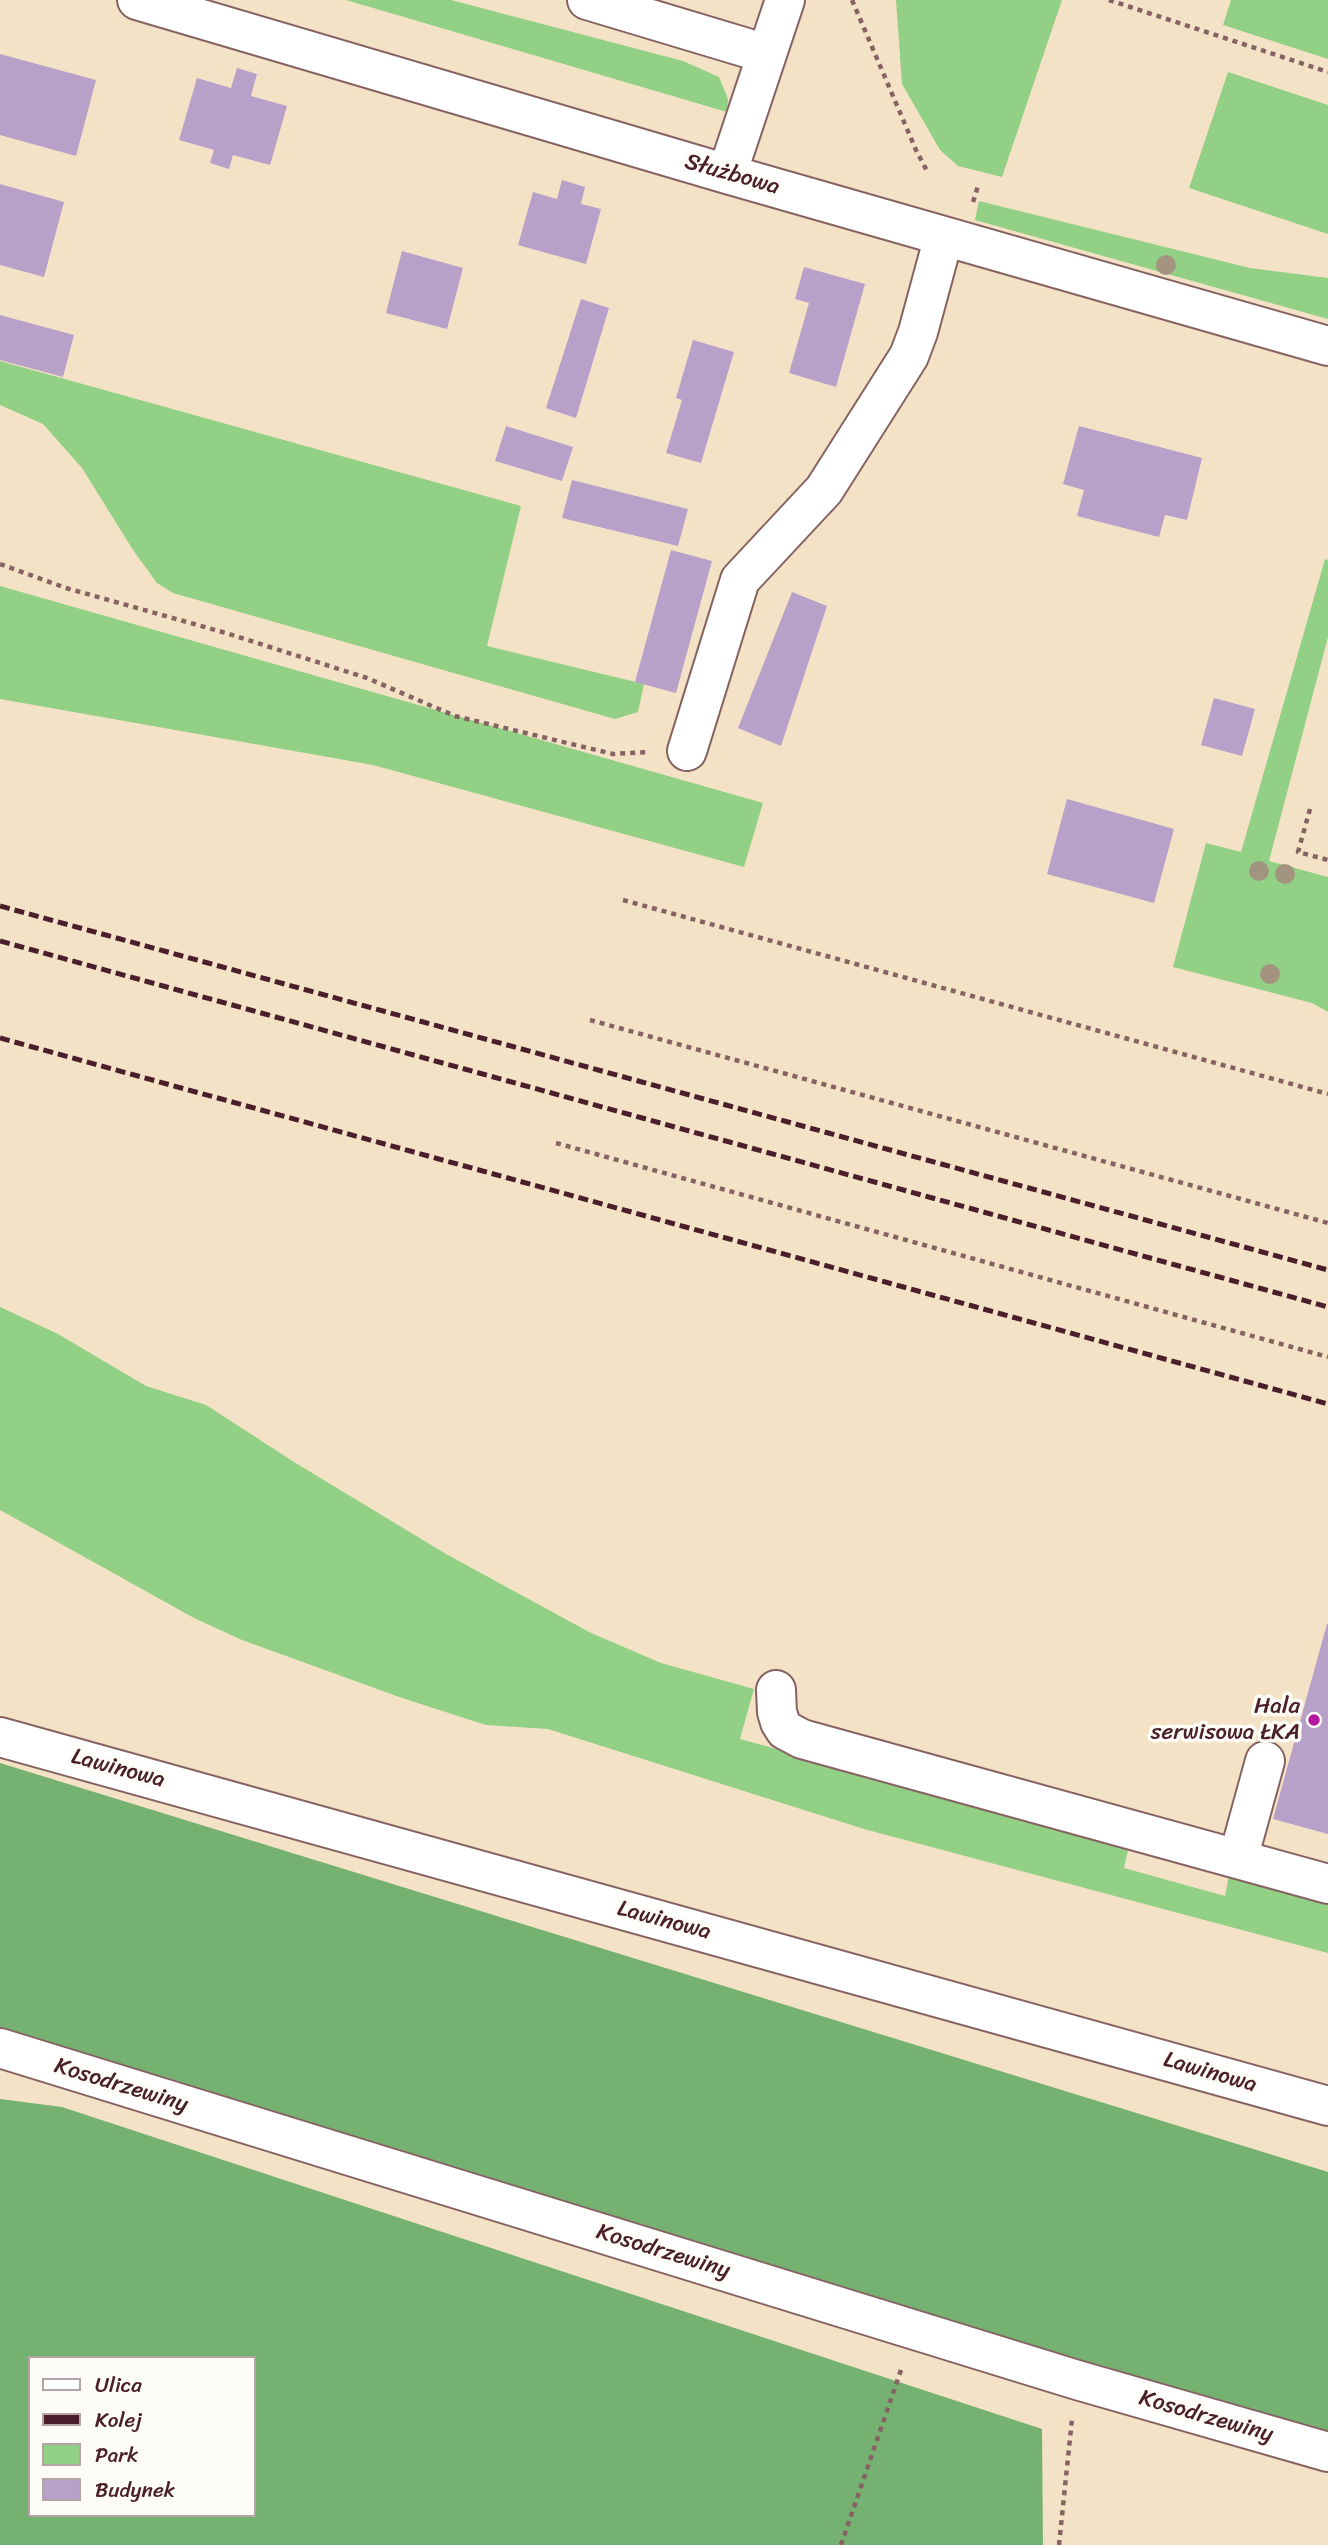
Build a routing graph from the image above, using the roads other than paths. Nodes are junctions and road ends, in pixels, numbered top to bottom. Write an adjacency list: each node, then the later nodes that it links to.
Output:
1 (137, 0): 5 (street, Służbowa)
2 (587, 0): 4 (street)
3 (785, 0): 4 (street)
4 (767, 54): 5 (street)
5 (727, 174): 6 (street, Służbowa)
6 (944, 236): 7 (street, Służbowa); 8 (street)
7 (1328, 346)
8 (687, 751)
9 (776, 1690): 12 (street)
10 (0, 1737): 15 (street, Lawinowa)
11 (1265, 1761): 12 (street)
12 (1238, 1859): 13 (street)
13 (1328, 1884)
14 (0, 2048): 16 (street, Kosodrzewiny)
15 (1328, 2106)
16 (1328, 2452)

